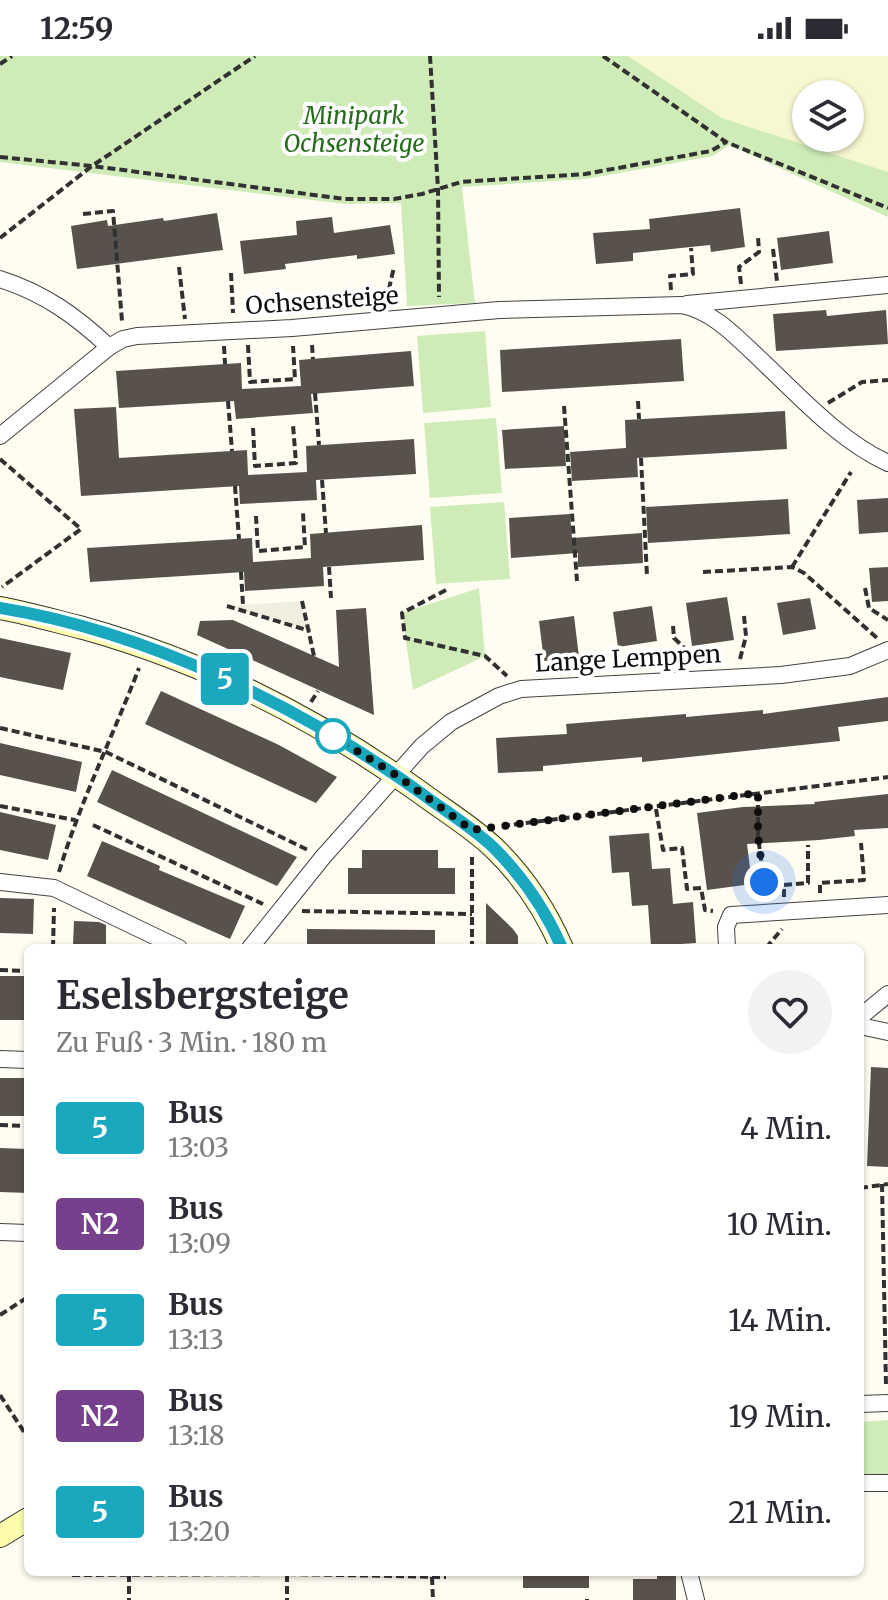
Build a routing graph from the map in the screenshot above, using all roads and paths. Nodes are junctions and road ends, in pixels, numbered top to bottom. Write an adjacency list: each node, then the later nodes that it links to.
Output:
1 (12, 56): 5 (path)
2 (255, 56): 8 (path)
3 (430, 56): 9 (path)
4 (603, 56): 6 (path)
5 (0, 64)
6 (726, 142): 9 (path); 10 (path)
7 (0, 157): 8 (path)
8 (92, 166): 9 (path); 13 (path)
9 (438, 189): 28 (path)
10 (888, 208)
11 (83, 214): 26 (path)
12 (758, 237): 21 (path)
13 (0, 238)
14 (691, 248): 24 (path)
15 (773, 249): 19 (path)
16 (179, 267): 25 (path)
17 (394, 267): 23 (path)
18 (231, 273): 27 (path)
19 (776, 276)
20 (0, 279): 31 (street)
21 (740, 279)
22 (888, 285): 24 (street, Ochsensteige)
23 (361, 300)
24 (676, 305): 28 (street, Ochsensteige); 46 (street, Ochsensteige)
25 (184, 309)
26 (121, 310)
27 (233, 311)
28 (440, 315): 29 (street, Ochsensteige)
29 (292, 328): 30 (street, Ochsensteige); 30 (path)
30 (247, 331): 31 (street, Ochsensteige)
31 (109, 347): 41 (street, Ochsensteige)
32 (888, 380): 34 (path)
33 (315, 393): 42 (path)
34 (838, 395)
35 (228, 401): 43 (path)
36 (638, 401): 38 (path)
37 (564, 406): 59 (path)
38 (639, 419)
39 (293, 425): 40 (path)
40 (253, 428)
41 (0, 436)
42 (319, 445)
43 (232, 451)
44 (641, 458): 58 (path)
45 (0, 459): 60 (path)
46 (888, 463)
47 (851, 472): 55 (path)
48 (322, 480): 52 (path)
49 (235, 486): 53 (path)
50 (303, 513): 51 (path)
51 (256, 516)
52 (326, 533)
53 (239, 539)
54 (329, 567): 63 (path)
55 (792, 567): 57 (path); 73 (path)
56 (241, 572): 65 (path)
57 (703, 572)
58 (647, 576)
59 (577, 581)
60 (0, 588)
61 (865, 588): 69 (path)
62 (446, 590): 77 (path)
63 (331, 598)
64 (302, 601): 71 (path)
65 (243, 605)
66 (227, 606): 71 (path)
67 (0, 608): 72 (street)
68 (744, 616): 75 (path)
69 (888, 620)
70 (673, 626): 76 (path)
71 (310, 631): 74 (path)
72 (147, 647): 79 (path); 80 (street)
73 (886, 647): 77 (street, Lange Lemppen)
74 (314, 656)
75 (739, 656)
76 (695, 658)
77 (521, 689): 80 (street, Lange Lemppen)
78 (0, 728): 79 (path)
79 (106, 752): 85 (path); 90 (path)
80 (396, 775): 87 (street); 90 (street, Lange Lemppen)
81 (888, 777): 82 (path)
82 (758, 793): 84 (path); 99 (path)
83 (0, 806): 85 (path)
84 (656, 808): 87 (path); 96 (path)
85 (75, 820): 92 (path)
86 (93, 825): 95 (path)
87 (472, 830): 100 (path); 105 (street)
88 (861, 843): 94 (path)
89 (808, 845): 97 (path)
90 (323, 857): 95 (street, Lange Lemppen)
91 (0, 882): 92 (street)
92 (54, 888): 101 (path); 102 (street)
93 (888, 905): 94 (street)
94 (821, 908): 97 (street)
95 (278, 910): 103 (street, Lange Lemppen)
96 (705, 910)
97 (784, 910): 99 (street)
98 (306, 911): 100 (path)
99 (757, 912): 106 (street)
100 (472, 914): 104 (path)
101 (53, 944)
102 (171, 944)
103 (253, 944)
104 (472, 944)
105 (560, 944)
106 (727, 944)
107 (0, 970): 108 (path)
108 (24, 971)
109 (888, 994): 110 (street)
110 (864, 1014)
111 (864, 1027): 112 (street)
112 (888, 1032)
113 (0, 1059): 114 (street)
114 (24, 1060)
115 (0, 1125): 116 (path)
116 (24, 1126)
117 (885, 1184): 118 (path); 124 (path)
118 (864, 1187)
119 (0, 1232): 120 (street)
120 (24, 1233)
121 (24, 1300): 122 (path)
122 (0, 1315)
123 (0, 1395): 126 (path)
124 (887, 1403): 125 (street)
125 (864, 1404)
126 (24, 1432)
127 (864, 1483): 128 (street)
128 (888, 1483)
129 (24, 1521): 130 (street)
130 (0, 1536)
131 (129, 1576): 137 (path)
132 (287, 1576): 138 (path)
133 (384, 1576): 136 (path)
134 (443, 1576): 136 (path)
135 (690, 1576): 140 (street)
136 (432, 1577): 139 (path)
137 (129, 1600)
138 (287, 1600)
139 (433, 1600)
140 (696, 1600)

